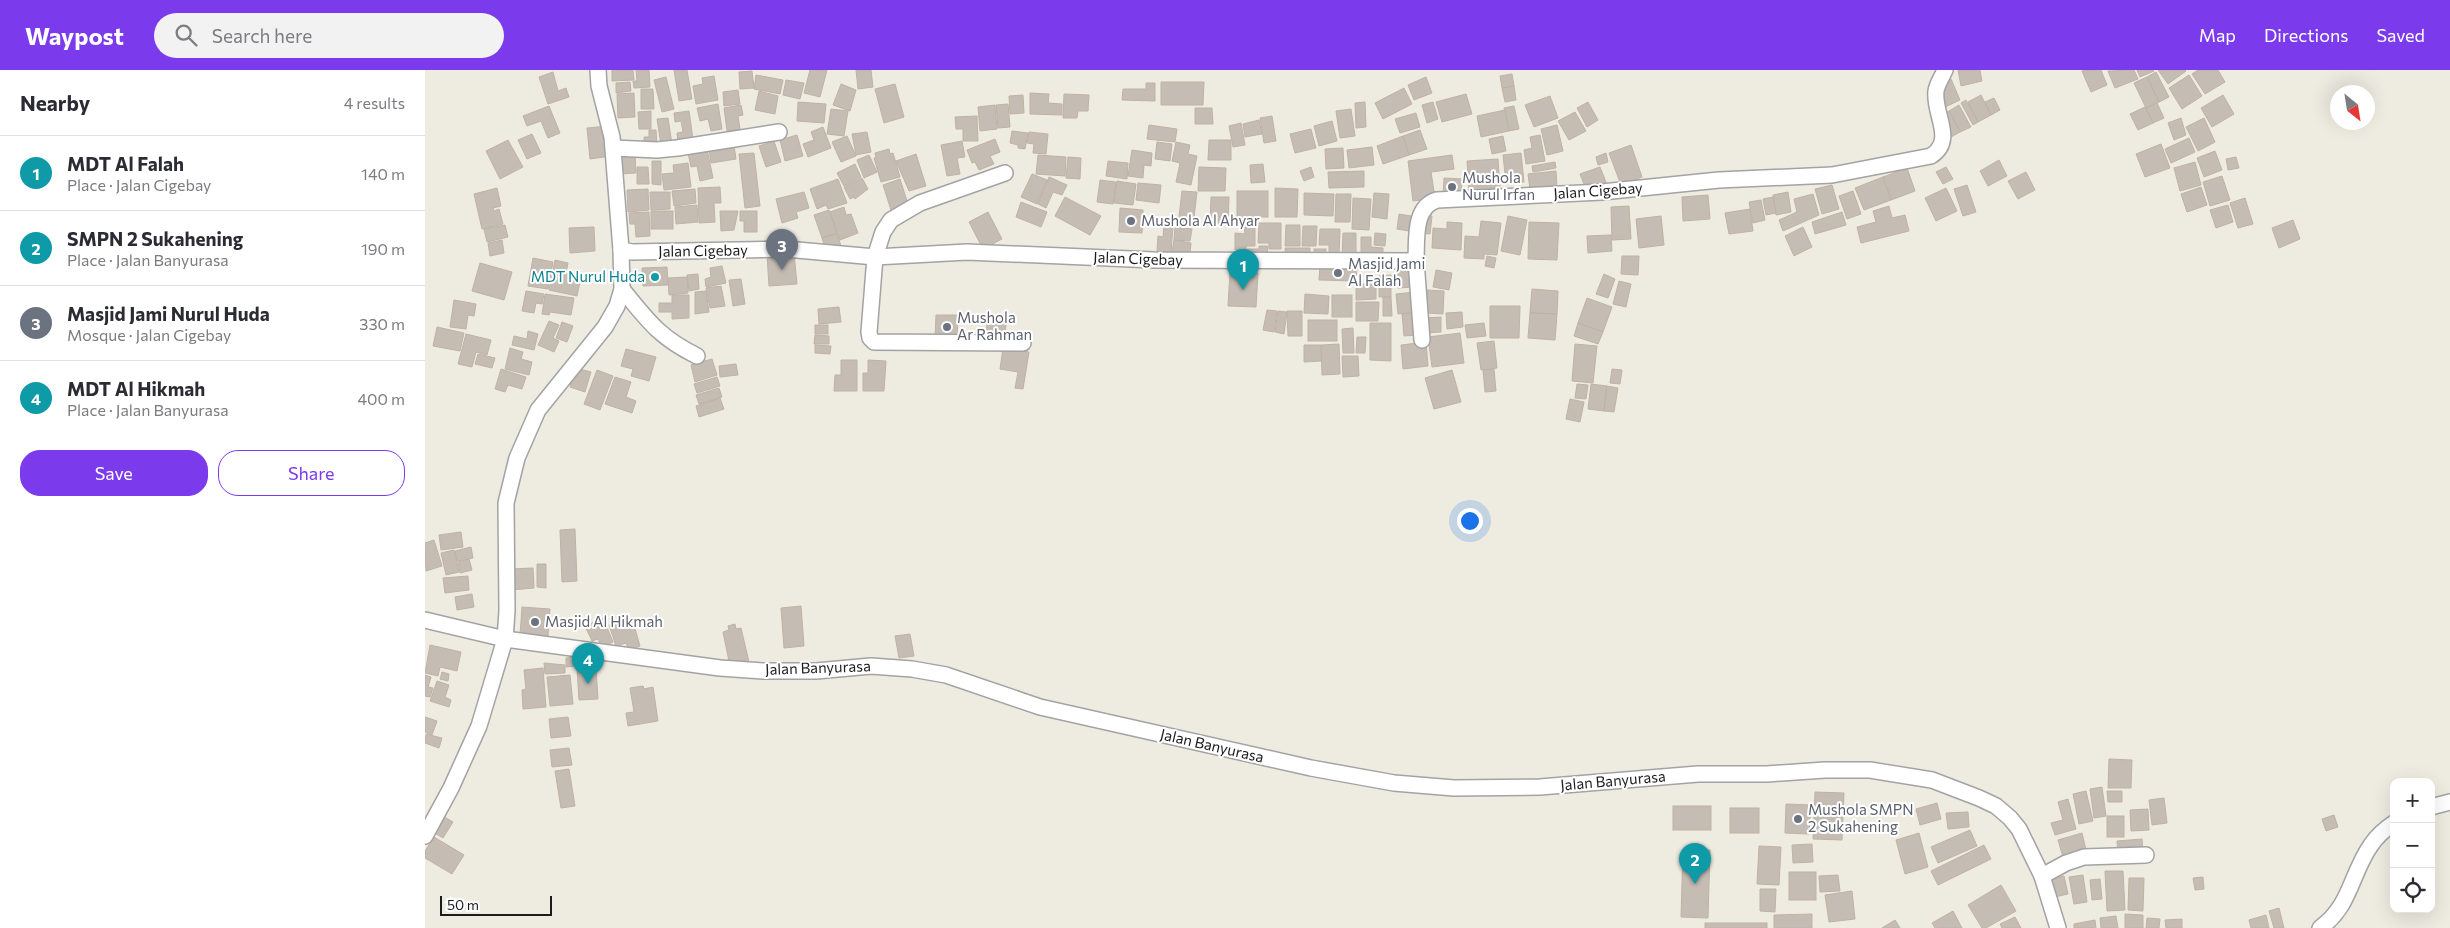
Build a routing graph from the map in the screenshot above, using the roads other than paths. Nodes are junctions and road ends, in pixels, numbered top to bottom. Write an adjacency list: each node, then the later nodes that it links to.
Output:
1 (598, 70): 4 (street)
2 (1945, 70): 8 (street, Jalan Cigebay)
3 (779, 132): 4 (street)
4 (614, 148): 6 (street)
5 (1005, 173): 7 (street)
6 (621, 250): 7 (street, Jalan Cigebay); 9 (street)
7 (875, 257): 8 (street, Jalan Cigebay); 11 (street)
8 (1416, 261): 10 (street)
9 (622, 289): 12 (street); 14 (street)
10 (1422, 340)
11 (1023, 343)
12 (697, 356)
13 (425, 620): 14 (street, Jalan Banyurasa)
14 (505, 639): 18 (street); 20 (street, Jalan Banyurasa)
15 (2450, 802): 16 (street)
16 (2435, 806)
17 (2390, 827): 22 (street)
18 (425, 836)
19 (2147, 855): 20 (street)
20 (2042, 876): 21 (street, Jalan Banyurasa)
21 (2058, 928)
22 (2320, 928)

